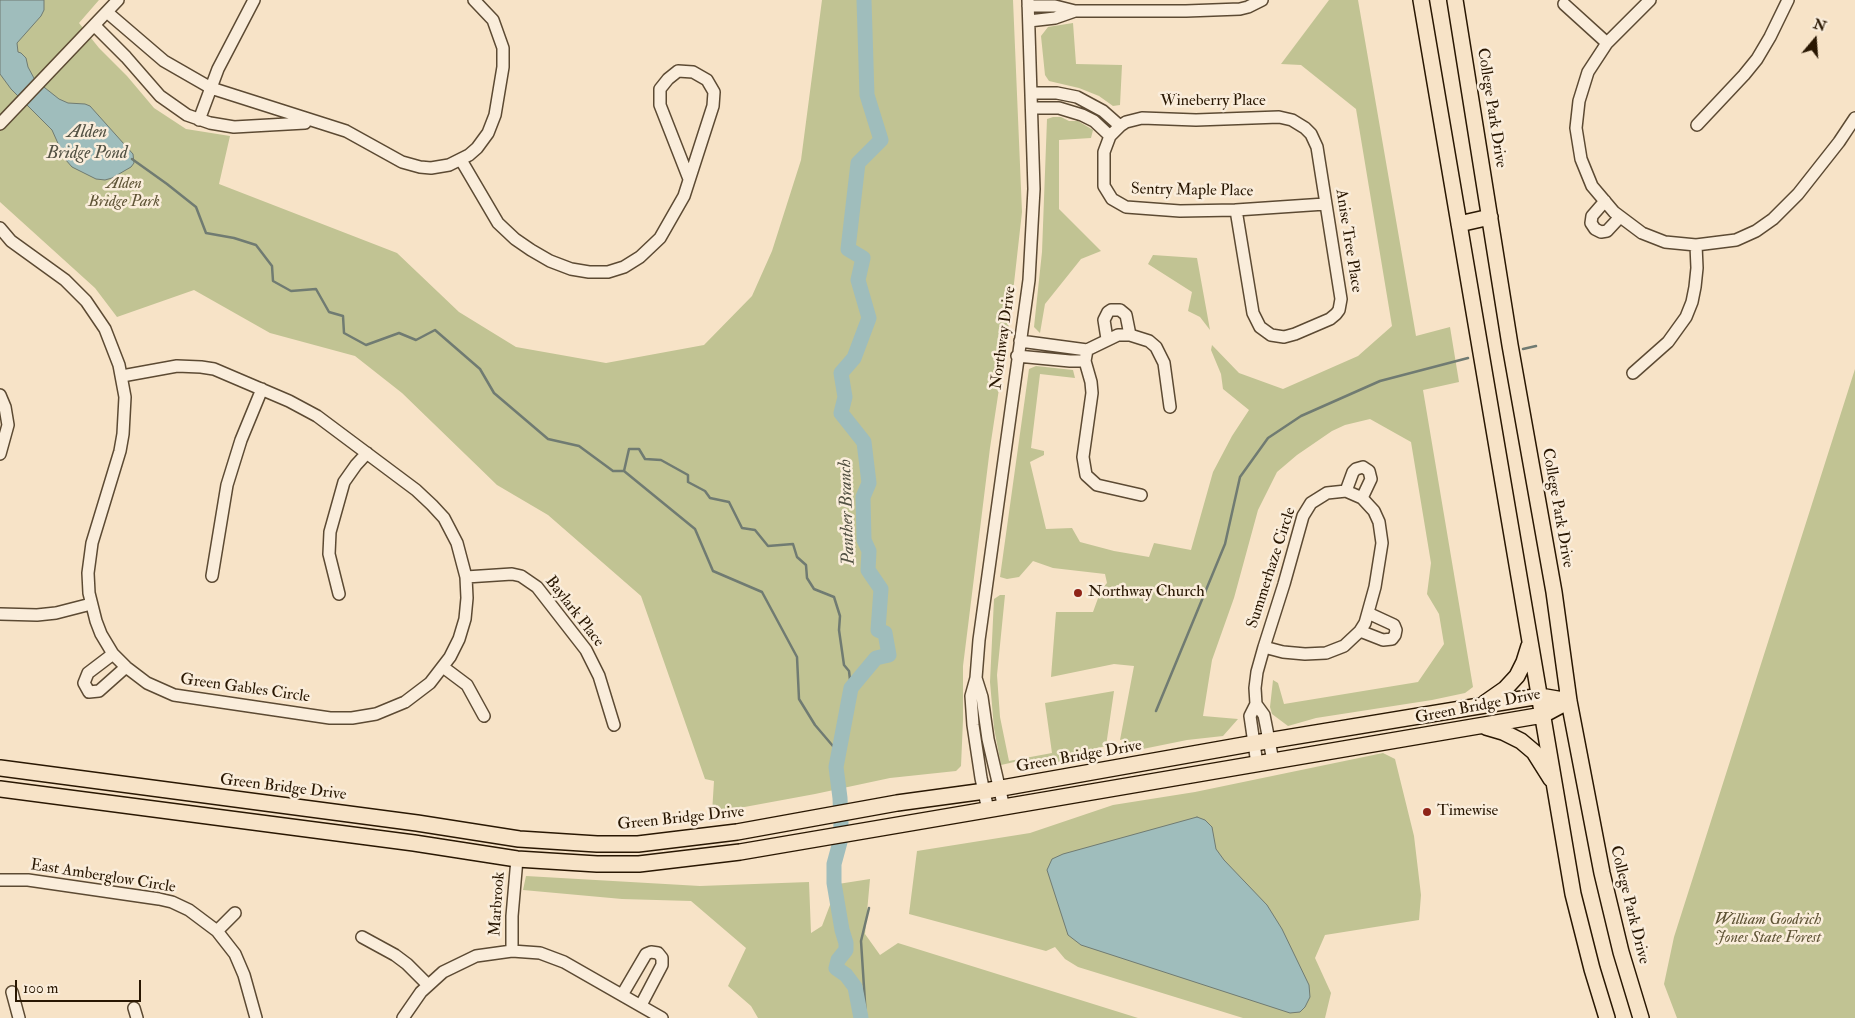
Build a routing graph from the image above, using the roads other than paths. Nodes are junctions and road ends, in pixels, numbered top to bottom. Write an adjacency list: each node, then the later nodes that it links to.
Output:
1 (118, 0): 13 (street)
2 (254, 0): 17 (street)
3 (474, 0): 28 (street)
4 (1262, 0): 11 (street)
5 (1421, 0): 35 (main road)
6 (1455, 0): 33 (main road, College Park Drive)
7 (1650, 0): 16 (street)
8 (1788, 0): 23 (street)
9 (1028, 3): 12 (street); 14 (street, Northway Drive)
10 (1564, 4): 16 (street)
11 (1102, 5): 12 (street)
12 (1075, 11): 14 (street)
13 (108, 12): 15 (street); 17 (street)
14 (1029, 21): 18 (street, Northway Drive)
15 (95, 26): 21 (street); 22 (street)
16 (1607, 43): 30 (street)
17 (211, 88): 21 (street); 24 (street)
18 (1032, 93): 19 (street, Northway Drive); 25 (street)
19 (1032, 108): 27 (street); 41 (street, Northway Drive)
20 (1855, 118): 38 (street)
21 (200, 120): 24 (street)
22 (0, 124)
23 (1697, 125)
24 (324, 126): 28 (street)
25 (1120, 126): 26 (street, Wineberry Place); 27 (street)
26 (1306, 128): 31 (street, Anise Tree Place)
27 (1110, 136): 32 (street, Sentry Maple Place)
28 (462, 160): 29 (street)
29 (689, 179): 29 (street)
30 (1605, 202): 34 (street); 34 (street)
31 (1325, 204): 32 (street, Sentry Maple Place); 32 (street, Anise Tree Place)
32 (1236, 210)
33 (1490, 217): 35 (main road); 67 (main road, College Park Drive)
34 (1620, 217): 38 (street)
35 (1459, 224): 61 (main road)
36 (0, 228): 37 (street, Green Gables Circle)
37 (5, 238): 45 (street, Green Gables Circle)
38 (1696, 245): 44 (street)
39 (1130, 334): 40 (street); 40 (street); 48 (street)
40 (1107, 339): 42 (street)
41 (1020, 341): 42 (street); 43 (street, Northway Drive)
42 (1086, 355): 43 (street); 52 (street)
43 (1017, 356): 81 (street, Northway Drive)
44 (1633, 372)
45 (122, 376): 46 (street, Green Gables Circle); 57 (street, Green Gables Circle)
46 (262, 390): 49 (street, Green Gables Circle); 54 (street)
47 (0, 395): 50 (street)
48 (1170, 407)
49 (367, 453): 55 (street, Green Gables Circle); 56 (street)
50 (0, 454)
51 (1346, 491): 53 (street, Summerhaze Circle); 53 (street); 62 (street, Summerhaze Circle)
52 (1141, 495)
53 (1362, 498): 58 (street, Summerhaze Circle)
54 (212, 576)
55 (466, 577): 65 (street, Green Gables Circle); 72 (street, Baylark Place)
56 (339, 594)
57 (91, 604): 59 (street); 63 (street, Green Gables Circle)
58 (1368, 613): 60 (street, Summerhaze Circle); 60 (street)
59 (0, 614)
60 (1360, 631): 62 (street, Summerhaze Circle)
61 (1531, 642): 66 (main road); 68 (main road)
62 (1264, 647): 75 (street, Summerhaze Circle)
63 (113, 654): 64 (street, Green Gables Circle); 64 (street)
64 (126, 667): 65 (street, Green Gables Circle)
65 (443, 667): 70 (street)
66 (1540, 696): 67 (main road, Green Bridge Drive); 68 (main road, Green Bridge Drive); 69 (main road)
67 (1569, 700): 69 (main road, Green Bridge Drive); 100 (main road, College Park Drive)
68 (1480, 706): 71 (main road, Green Bridge Drive)
69 (1543, 715): 73 (main road, Green Bridge Drive); 79 (main road)
70 (484, 716)
71 (1394, 720): 74 (main road); 75 (main road, Green Bridge Drive)
72 (614, 725)
73 (1482, 726): 74 (main road, Green Bridge Drive); 79 (main road)
74 (1402, 739): 76 (main road, Green Bridge Drive)
75 (1262, 742): 76 (street, Summerhaze Circle); 77 (street, Summerhaze Circle); 81 (main road, Green Bridge Drive)
76 (1273, 761): 77 (main road, Green Bridge Drive)
77 (1257, 764): 82 (main road, Green Bridge Drive)
78 (0, 768): 84 (main road, Green Bridge Drive)
79 (1555, 784): 99 (main road)
80 (0, 789): 85 (main road, Green Bridge Drive)
81 (992, 790): 82 (street, Northway Drive); 83 (street, Northway Drive); 84 (main road, Green Bridge Drive)
82 (1004, 808): 83 (main road, Green Bridge Drive)
83 (988, 810): 85 (main road, Green Bridge Drive)
84 (638, 844): 85 (main road)
85 (517, 859): 90 (street, Marbrook)
86 (0, 880): 88 (street, East Amberglow Circle)
87 (235, 913): 88 (street)
88 (217, 931): 96 (street, East Amberglow Circle)
89 (362, 937): 91 (street)
90 (512, 951): 91 (street); 93 (street)
91 (428, 985): 97 (street)
92 (12, 992): 95 (street)
93 (622, 995): 94 (street); 94 (street)
94 (640, 1005): 98 (street)
95 (19, 1018)
96 (256, 1018)
97 (403, 1018)
98 (662, 1018)
99 (1607, 1018)
100 (1641, 1018)

